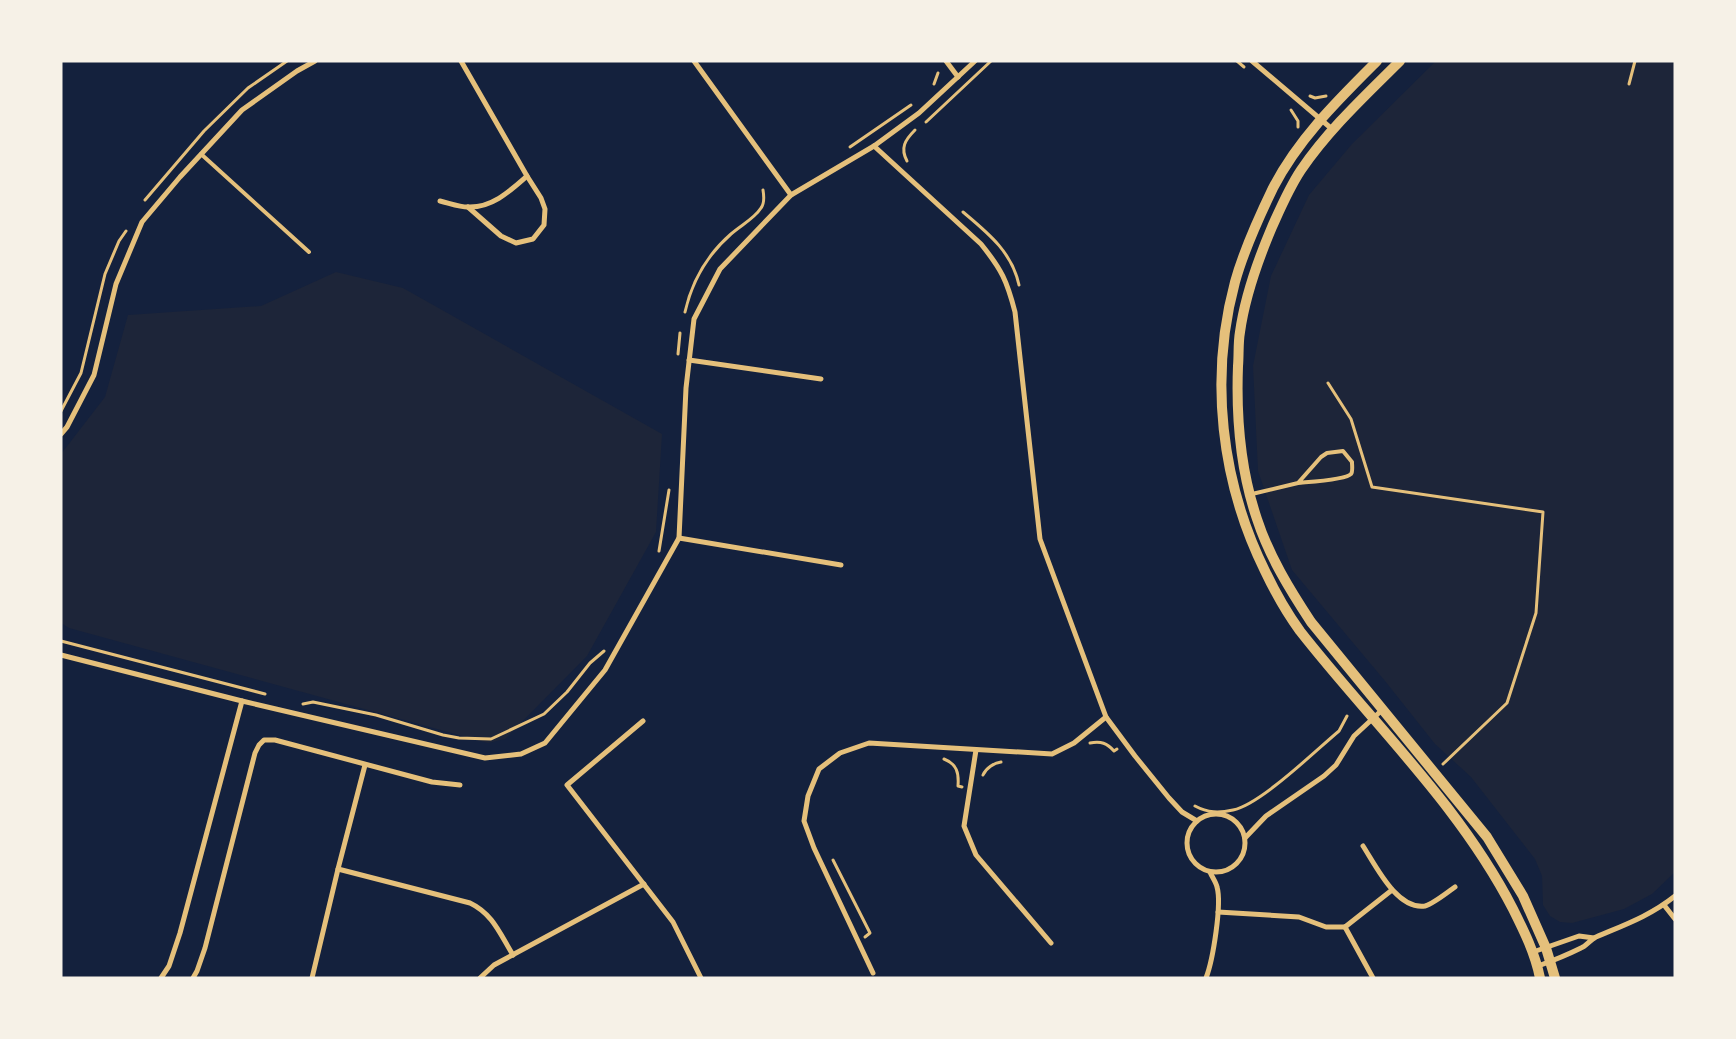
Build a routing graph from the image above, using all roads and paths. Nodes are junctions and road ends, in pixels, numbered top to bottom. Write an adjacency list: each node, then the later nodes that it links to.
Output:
1 (315, 61): 20 (street)
2 (461, 61): 22 (street)
3 (694, 61): 24 (street)
4 (946, 61): 12 (street)
5 (975, 61): 12 (street)
6 (991, 61): 21 (path)
7 (1252, 61): 16 (street)
8 (1377, 61): 16 (main road)
9 (1400, 61): 17 (main road)
10 (1635, 61): 13 (path)
11 (938, 73): 14 (path)
12 (958, 77): 18 (street)
13 (1629, 84)
14 (928, 91)
15 (914, 102): 19 (path)
16 (1320, 119): 17 (street); 52 (main road)
17 (1332, 129): 39 (main road)
18 (874, 146): 24 (street); 51 (street)
19 (843, 152)
20 (201, 154): 28 (lane); 36 (street)
21 (909, 165)
22 (527, 176): 27 (street); 27 (street)
23 (763, 190): 30 (path)
24 (791, 195): 33 (street)
25 (440, 201): 27 (street)
26 (957, 206): 29 (path)
27 (468, 208)
28 (309, 252)
29 (1020, 293)
30 (683, 319)
31 (681, 326): 32 (path)
32 (678, 360)
33 (689, 360): 34 (street); 40 (street)
34 (821, 380)
35 (1328, 383): 60 (path)
36 (61, 434)
37 (670, 483): 41 (path)
38 (1298, 483): 38 (lane); 39 (lane)
39 (1249, 494): 49 (main road)
40 (679, 538): 42 (street); 47 (street)
41 (657, 556)
42 (841, 565)
43 (61, 640): 46 (path)
44 (608, 648): 48 (path)
45 (61, 655): 47 (street)
46 (274, 697)
47 (242, 701): 88 (street)
48 (302, 704)
49 (1382, 710): 52 (street); 82 (main road)
50 (1347, 716): 64 (path)
51 (1106, 717): 55 (street); 56 (street)
52 (1373, 719): 66 (street); 83 (main road)
53 (643, 721): 71 (street)
54 (1086, 743): 55 (path)
55 (1125, 743): 65 (street)
56 (976, 750): 63 (street); 80 (street)
57 (938, 756): 63 (path)
58 (1007, 762): 61 (path)
59 (365, 765): 62 (street); 69 (street); 89 (street)
60 (1442, 765)
61 (982, 778)
62 (460, 785)
63 (969, 788): 81 (street)
64 (1188, 803)
65 (1197, 821): 66 (street); 70 (street)
66 (1245, 838): 70 (street)
67 (1363, 846): 73 (street)
68 (830, 856): 80 (path)
69 (338, 869): 84 (street); 90 (street)
70 (1210, 872): 76 (street)
71 (644, 884): 84 (street); 92 (street)
72 (1455, 887): 73 (street)
73 (1392, 890): 78 (street)
74 (1675, 896): 75 (street)
75 (1664, 905): 77 (street); 79 (street)
76 (1218, 912): 78 (street); 93 (street)
77 (1675, 919)
78 (1345, 926): 94 (street)
79 (1594, 938): 82 (street); 85 (street)
80 (858, 941): 87 (street)
81 (1051, 943)
82 (1546, 948): 83 (street); 85 (main road)
83 (1533, 952): 86 (main road)
84 (513, 955): 91 (street)
85 (1551, 962): 86 (street); 96 (main road)
86 (1538, 966): 95 (main road)
87 (873, 973)
88 (161, 978)
89 (192, 978)
90 (312, 978)
91 (480, 978)
92 (701, 978)
93 (1206, 978)
94 (1373, 978)
95 (1540, 978)
96 (1555, 978)

